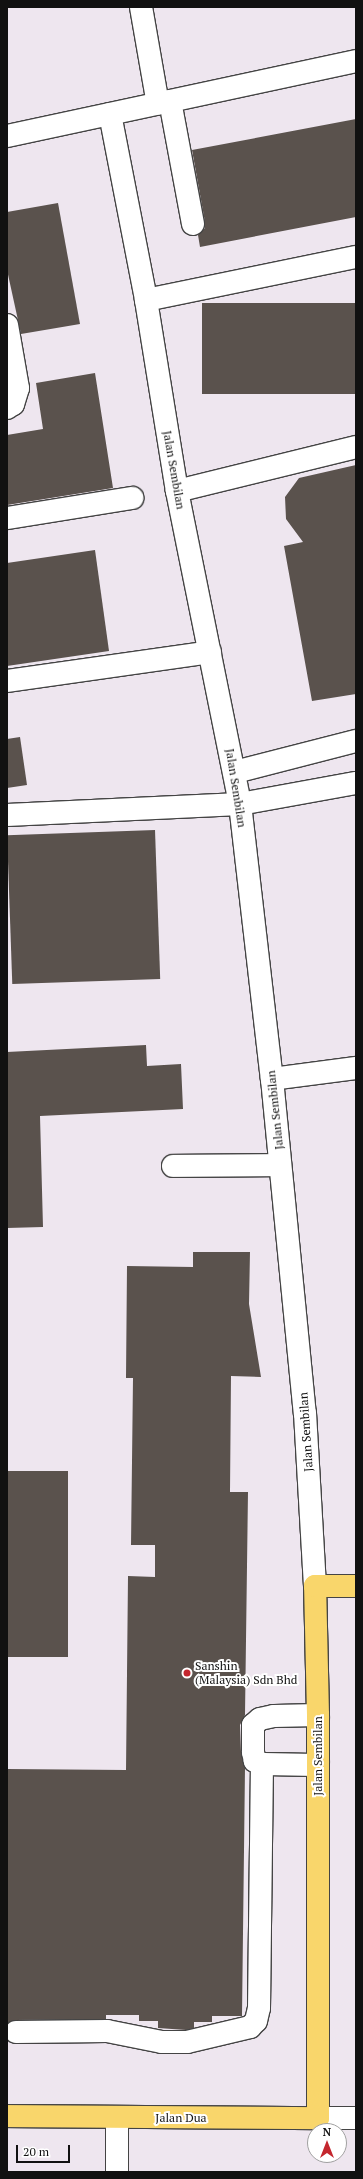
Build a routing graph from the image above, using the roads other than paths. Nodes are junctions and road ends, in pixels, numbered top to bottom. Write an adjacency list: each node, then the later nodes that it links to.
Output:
1 (141, 7): 3 (street)
2 (356, 61): 3 (street)
3 (164, 102): 4 (street); 6 (street)
4 (110, 114): 5 (street); 8 (street, Jalan Sembilan)
5 (7, 136)
6 (193, 224)
7 (356, 257): 8 (street)
8 (146, 300): 12 (street, Jalan Sembilan)
9 (7, 325): 10 (street)
10 (7, 408)
11 (356, 447): 12 (street)
12 (177, 491): 15 (street, Jalan Sembilan)
13 (132, 498): 14 (street)
14 (7, 518)
15 (210, 652): 16 (street); 18 (street, Jalan Sembilan)
16 (7, 681)
17 (356, 741): 18 (street)
18 (235, 772): 20 (street, Jalan Sembilan)
19 (356, 783): 20 (street)
20 (240, 804): 21 (street); 23 (street, Jalan Sembilan)
21 (7, 814)
22 (356, 1068): 23 (street)
23 (272, 1079): 24 (street, Jalan Sembilan)
24 (280, 1165): 25 (street); 26 (street, Jalan Sembilan)
25 (173, 1166)
26 (315, 1586): 27 (main road); 28 (main road, Jalan Sembilan)
27 (356, 1586)
28 (318, 1715): 29 (street); 30 (main road, Jalan Sembilan)
29 (262, 1764): 30 (street); 31 (street)
30 (318, 1765): 34 (main road, Jalan Sembilan)
31 (16, 2032)
32 (7, 2116): 33 (main road, Jalan Dua)
33 (117, 2118): 34 (main road, Jalan Dua); 36 (street)
34 (318, 2118): 35 (street, Jalan Dua)
35 (356, 2118)
36 (117, 2172)

